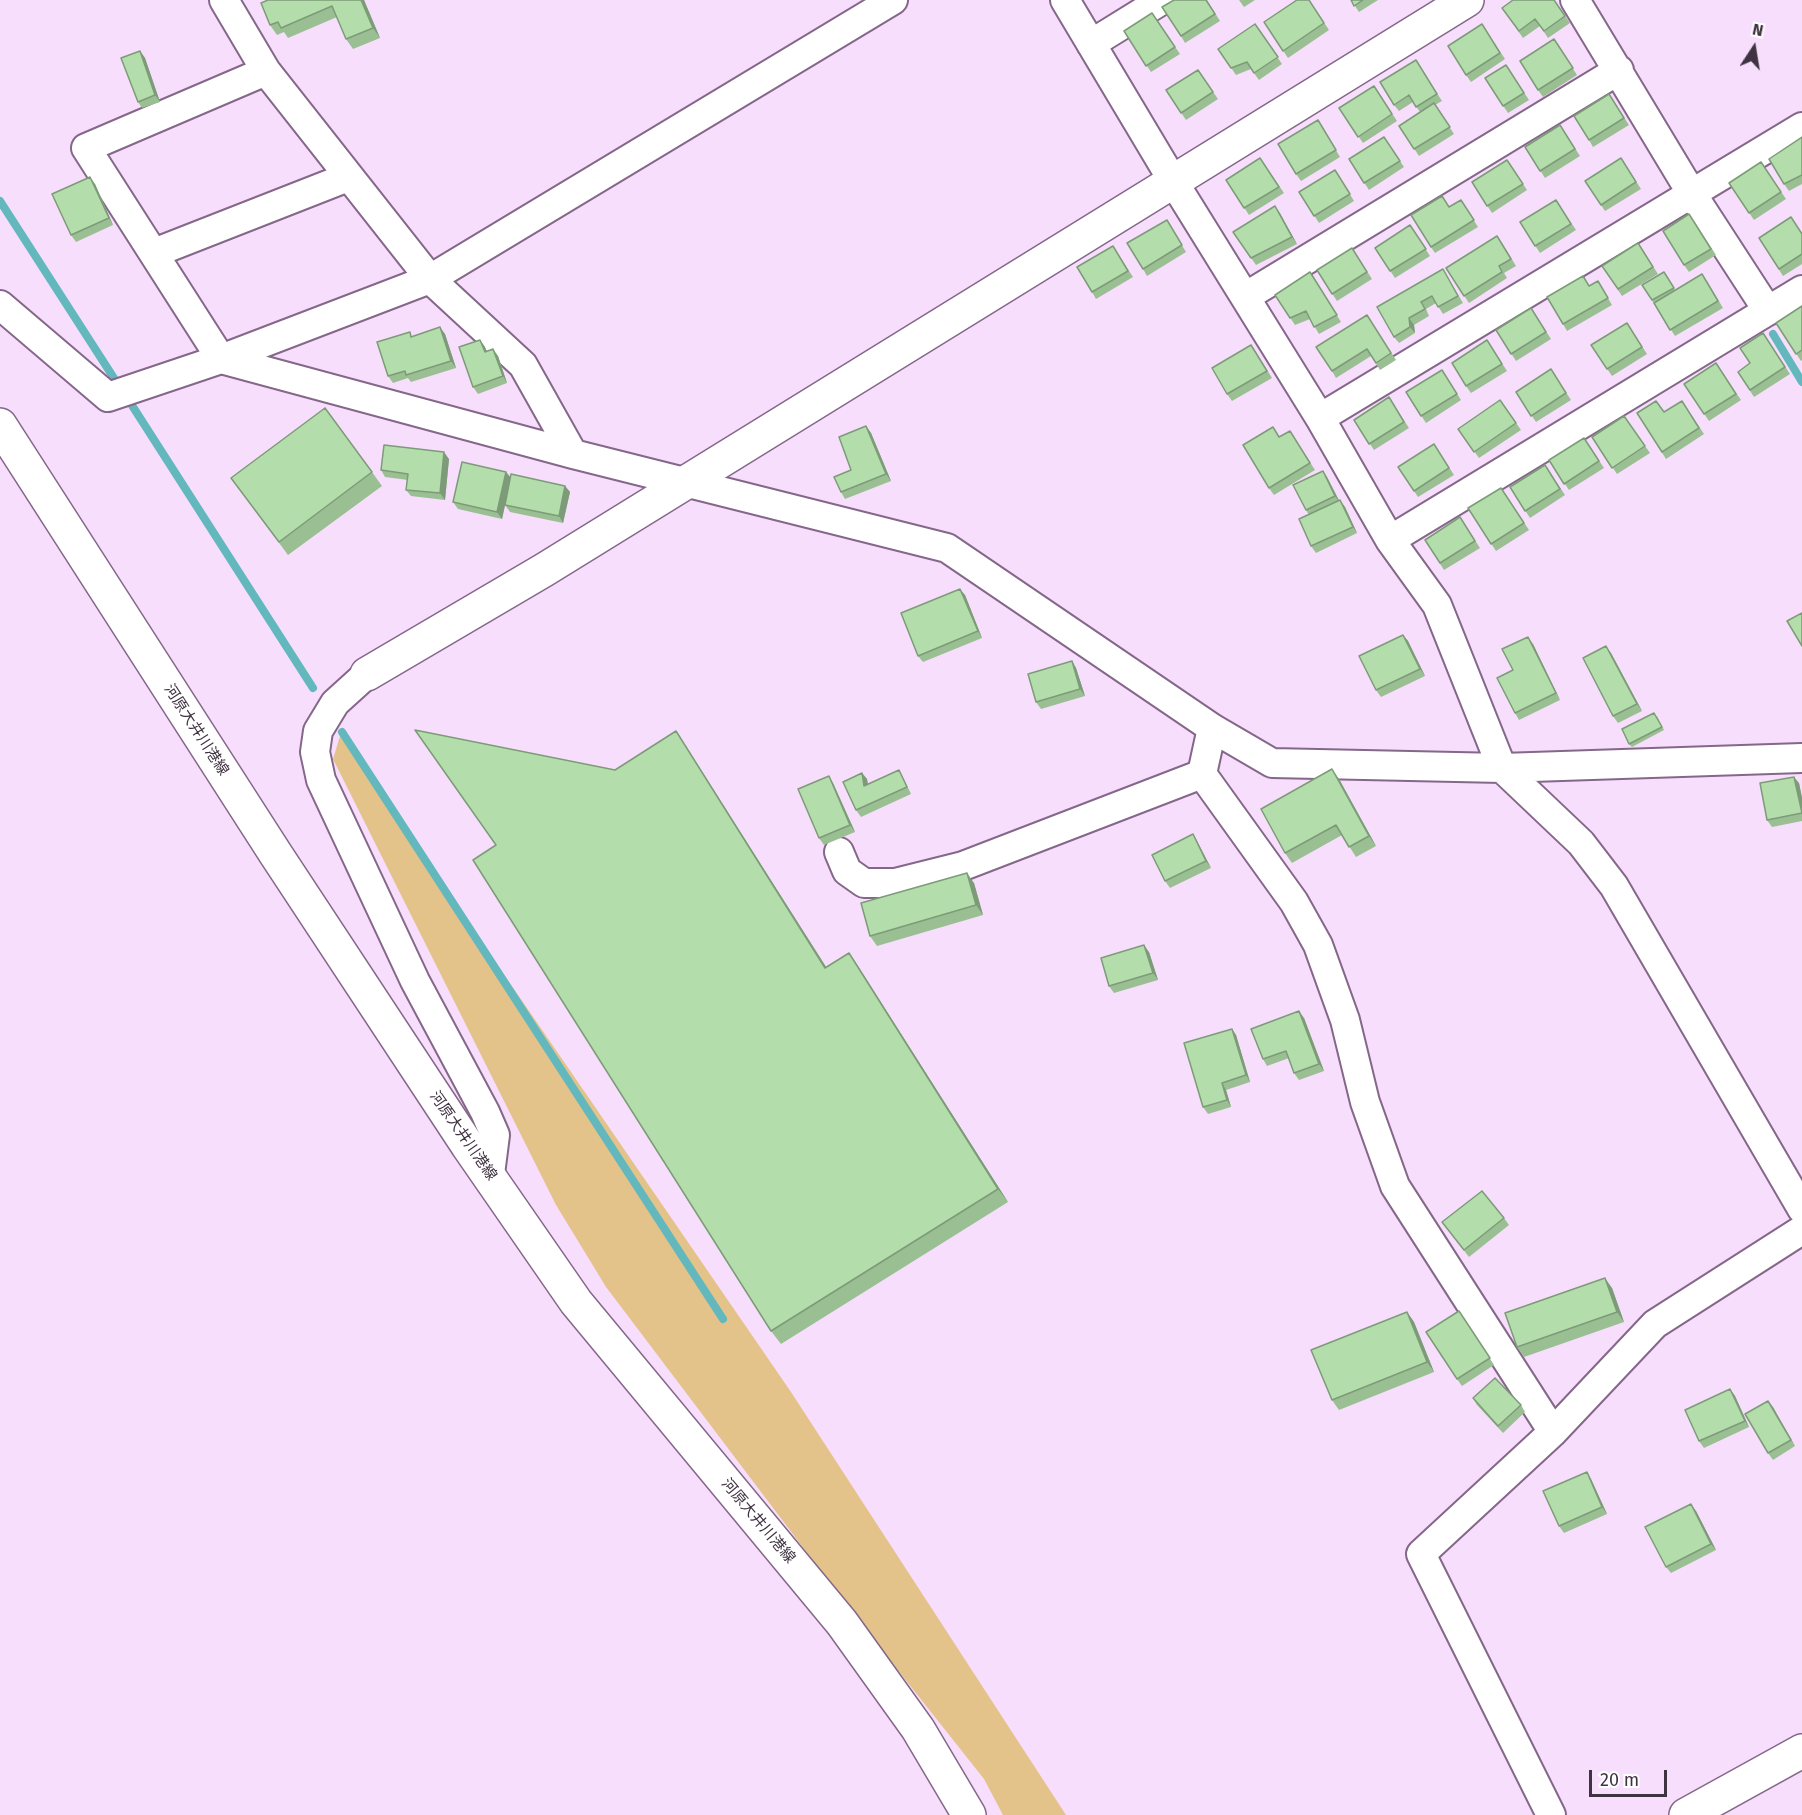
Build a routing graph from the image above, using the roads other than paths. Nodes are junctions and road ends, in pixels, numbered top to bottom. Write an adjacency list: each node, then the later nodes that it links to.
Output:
1 (224, 0): 9 (street)
2 (893, 0): 15 (street)
3 (1065, 0): 7 (street)
4 (1162, 0): 7 (street)
5 (1467, 0): 12 (main road)
6 (1575, 0): 8 (street)
7 (1091, 44): 12 (street)
8 (1619, 70): 13 (street); 17 (street)
9 (266, 71): 11 (street); 14 (street)
10 (1802, 127): 13 (street)
11 (348, 177): 14 (street); 15 (street)
12 (1173, 181): 17 (street); 24 (main road)
13 (1692, 194): 19 (street); 21 (street)
14 (154, 253): 20 (street)
15 (430, 279): 20 (street); 23 (street)
16 (1802, 290): 19 (street)
17 (1245, 297): 21 (street)
18 (0, 305): 20 (street)
19 (1767, 310): 25 (street)
20 (221, 359): 23 (street)
21 (1320, 418): 25 (street)
22 (0, 425): 32 (main road, 河原大井川港線)
23 (573, 454): 24 (street)
24 (687, 482): 26 (main road); 27 (street)
25 (1390, 540): 29 (street)
26 (367, 674): 32 (street)
27 (1212, 728): 29 (street); 30 (street)
28 (1802, 758): 29 (street)
29 (1502, 768): 33 (street)
30 (1202, 774): 31 (street); 35 (street)
31 (839, 852)
32 (490, 1174): 37 (main road, 河原大井川港線)
33 (1802, 1209)
34 (1802, 1230): 35 (street)
35 (1553, 1432): 38 (street)
36 (1802, 1751): 39 (main road)
37 (969, 1815)
38 (1551, 1815)
39 (1686, 1815)

